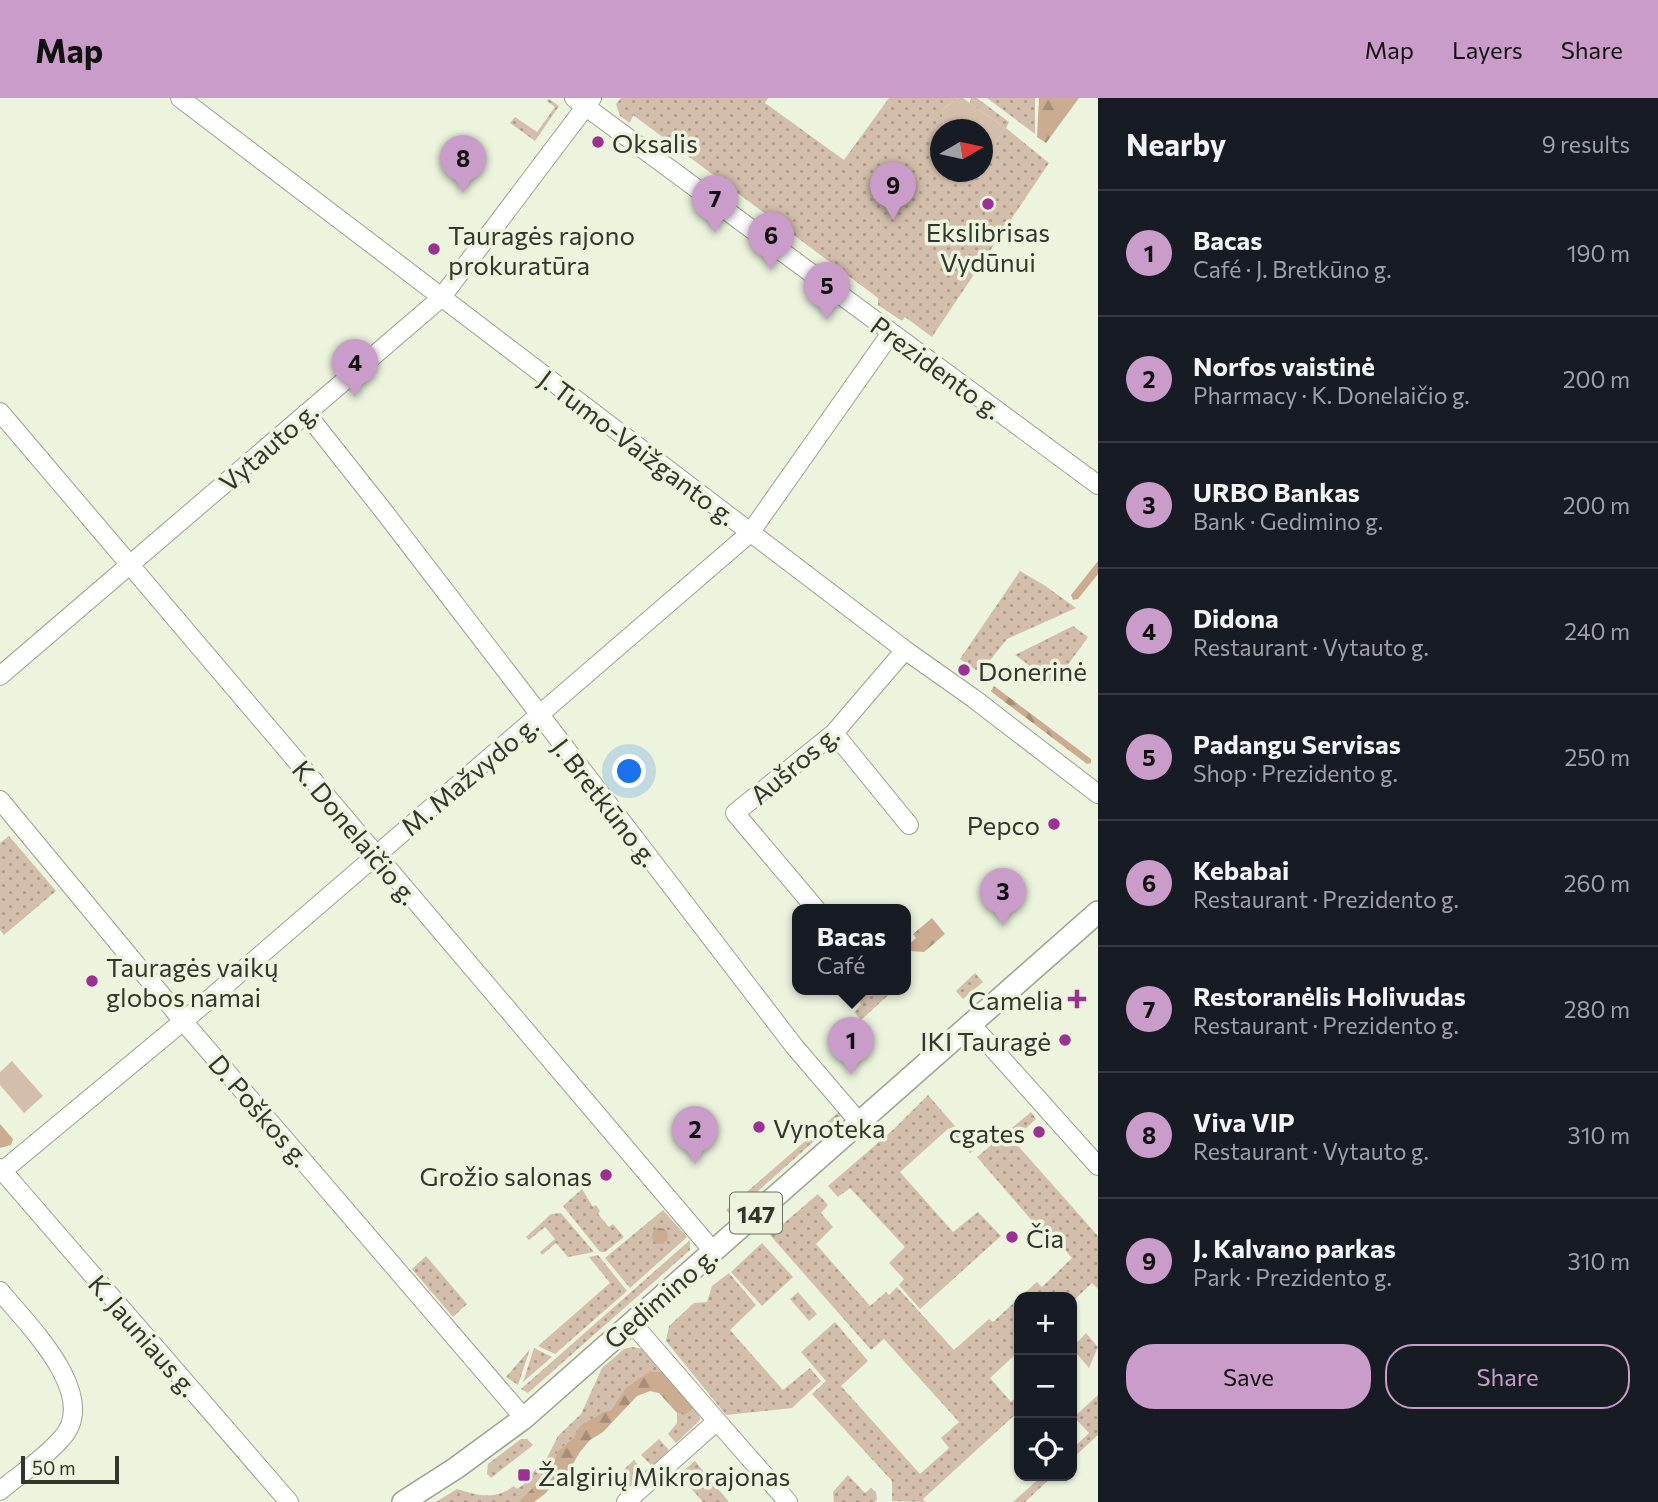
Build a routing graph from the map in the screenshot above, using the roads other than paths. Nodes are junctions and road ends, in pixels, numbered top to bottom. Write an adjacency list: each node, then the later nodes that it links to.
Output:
1 (180, 98): 3 (street, J. Tumo-Vaižganto g.)
2 (584, 101): 3 (street, Vytauto g.); 4 (street, Prezidento g.)
3 (441, 298): 6 (street, Vytauto g.); 8 (street, J. Tumo-Vaižganto g.)
4 (891, 333): 7 (street, Prezidento g.); 8 (street, M. Mažvydo g.)
5 (0, 412): 9 (street, K. Donelaičio g.)
6 (306, 413): 9 (street, Vytauto g.); 12 (street, J. Bretkūno g.)
7 (1098, 485)
8 (750, 533): 10 (street, J. Tumo-Vaižganto g.); 12 (street, M. Mažvydo g.)
9 (129, 565): 11 (street, Vytauto g.); 17 (street, K. Donelaičio g.)
10 (905, 650): 13 (street, Aušros g.); 14 (street, J. Tumo-Vaižganto g.)
11 (0, 676)
12 (540, 715): 17 (street, M. Mažvydo g.); 22 (street, J. Bretkūno g.)
13 (834, 733): 16 (street); 18 (street, Aušros g.)
14 (1098, 794)
15 (0, 800): 20 (street, D. Poškos g.)
16 (909, 825)
17 (376, 855): 20 (street, M. Mažvydo g.); 25 (street, K. Donelaičio g.)
18 (812, 904)
19 (1098, 912): 21 (main road, Gedimino g. / 147)
20 (183, 1021): 24 (street, M. Mažvydo g.); 28 (street, D. Poškos g.)
21 (970, 1023): 22 (main road, Gedimino g. / 147); 23 (street)
22 (859, 1122): 25 (main road, Gedimino g. / 147)
23 (1098, 1166)
24 (1, 1171): 31 (street, K. Jauniaus g.)
25 (713, 1251): 27 (main road, Gedimino g. / 147)
26 (0, 1291): 30 (street)
27 (632, 1323): 28 (main road, Gedimino g. / 147); 29 (street)
28 (524, 1418): 32 (main road, Gedimino g. / 147)
29 (717, 1421): 33 (street); 34 (street)
30 (0, 1491)
31 (289, 1502)
32 (403, 1502)
33 (626, 1502)
34 (788, 1502)

